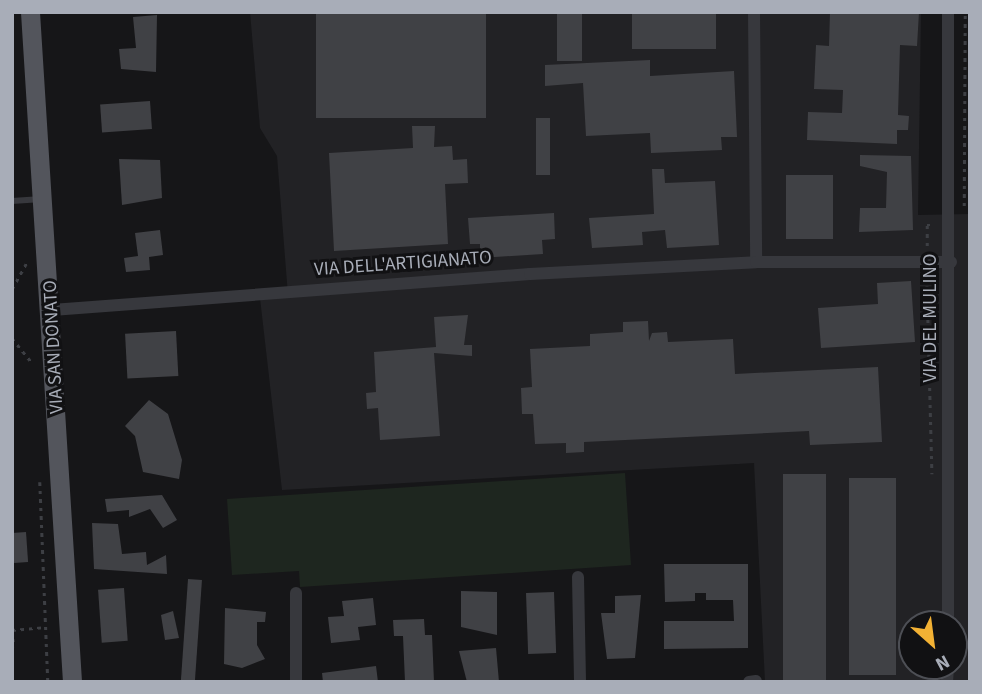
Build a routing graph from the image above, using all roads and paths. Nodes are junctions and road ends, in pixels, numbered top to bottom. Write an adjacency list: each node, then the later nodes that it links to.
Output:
1 (30, 12): 5 (main road, VIA SAN DONATO)
2 (754, 12): 8 (street)
3 (948, 12): 9 (street, VIA DEL MULINO)
4 (965, 12): 7 (path)
5 (35, 199): 6 (lane); 11 (main road, VIA SAN DONATO)
6 (12, 201)
7 (964, 211)
8 (756, 262): 9 (street, VIA DELL'ARTIGIANATO); 11 (street, VIA DELL'ARTIGIANATO)
9 (951, 262): 18 (street, VIA DEL MULINO)
10 (927, 278): 15 (path)
11 (52, 310): 24 (main road, VIA SAN DONATO)
12 (12, 338): 13 (path)
13 (34, 369)
14 (41, 470): 19 (path)
15 (932, 485)
16 (578, 577): 26 (street)
17 (296, 593): 25 (street)
18 (948, 610)
19 (45, 626): 20 (path); 23 (path)
20 (12, 630): 21 (path)
21 (14, 647)
22 (756, 681): 27 (street)
23 (48, 682)
24 (72, 682)
25 (296, 682)
26 (580, 682)
27 (749, 682)

